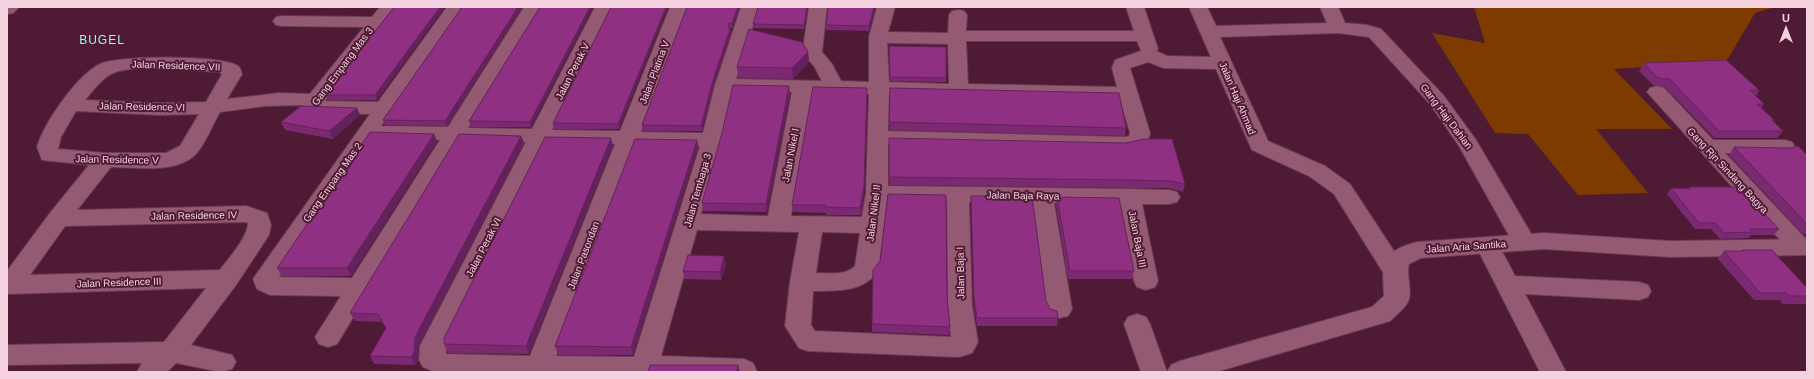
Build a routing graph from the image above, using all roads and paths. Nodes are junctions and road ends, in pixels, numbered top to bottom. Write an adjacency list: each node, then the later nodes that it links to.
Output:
1 (10, 7): 13 (street)
2 (389, 7): 16 (street, Gang Empang Mas 3)
3 (456, 7): 34 (street, Gang Empang Mas 2)
4 (533, 7): 36 (street)
5 (604, 7): 37 (street, Jalan Perak V)
6 (679, 7): 39 (street, Jalan Platina V)
7 (750, 7): 24 (street, Jalan Tembaga 3)
8 (818, 7): 25 (street)
9 (886, 7): 21 (street, Jalan Nikel II)
10 (1135, 7): 19 (street)
11 (1198, 7): 18 (street, Jalan Haji Ahmad)
12 (1329, 7): 17 (street)
13 (7, 9)
14 (958, 15): 20 (street)
15 (282, 21): 16 (street)
16 (377, 22): 31 (street, Gang Empang Mas 3)
17 (1338, 28): 18 (street, Gang Haji Dahlan); 54 (street, Gang Haji Dahlan)
18 (1210, 32): 23 (street, Jalan Haji Ahmad)
19 (1144, 36): 20 (street); 22 (street)
20 (957, 37): 21 (street); 28 (street)
21 (878, 42): 27 (street, Jalan Nikel II)
22 (1149, 56): 23 (street); 30 (street)
23 (1223, 63): 57 (street, Jalan Haji Ahmad)
24 (725, 85): 26 (street); 40 (street, Jalan Tembaga 3)
25 (834, 87): 26 (street); 27 (street)
26 (803, 88): 51 (street, Jalan Nikel I)
27 (880, 88): 28 (street); 38 (street, Jalan Nikel II)
28 (959, 89): 30 (street)
29 (1657, 92): 41 (street, Gang Rjn Sindang Bagya)
30 (1127, 93): 38 (street)
31 (314, 101): 33 (street, Jalan Residence VI); 34 (street, Gang Empang Mas 3)
32 (70, 105): 33 (street, Jalan Residence VI); 33 (street, Jalan Residence VII); 43 (street, Jalan Residence V)
33 (214, 107): 43 (street, Jalan Residence V)
34 (384, 108): 35 (street, Gang Empang Mas 2)
35 (367, 132): 36 (street); 63 (street, Gang Empang Mas 2)
36 (454, 134): 37 (street); 63 (street)
37 (540, 136): 39 (street); 71 (street, Jalan Perak VI)
38 (879, 137): 44 (street, Jalan Nikel II)
39 (628, 138): 40 (street); 71 (street, Jalan Pasondan)
40 (712, 140): 50 (street, Jalan Tembaga 3)
41 (1706, 146): 42 (street); 56 (street, Gang Rjn Sindang Bagya)
42 (1785, 147)
43 (105, 160): 49 (street)
44 (877, 193): 45 (street, Jalan Baja Raya); 53 (street, Jalan Nikel II)
45 (958, 194): 46 (street, Jalan Baja Raya); 60 (street, Jalan Baja I)
46 (1042, 196): 47 (street, Jalan Baja Raya); 65 (street)
47 (1129, 196): 48 (street, Jalan Baja Raya); 59 (street, Jalan Baja III)
48 (1169, 197)
49 (58, 218): 58 (street, Jalan Residence IV); 62 (street)
50 (688, 222): 51 (street); 72 (street, Jalan Tembaga 3)
51 (778, 223): 52 (street)
52 (812, 223): 53 (street); 60 (street)
53 (872, 225): 60 (street, Jalan Nikel II)
54 (1524, 242): 55 (street, Jalan Aria Santika); 56 (street, Jalan Aria Santika)
55 (1488, 246): 57 (street, Jalan Aria Santika); 61 (street)
56 (1803, 247)
57 (1395, 271): 76 (street)
58 (227, 278): 62 (street, Jalan Residence III); 68 (street)
59 (1146, 281)
60 (802, 282)
61 (1507, 284): 64 (street); 77 (street)
62 (9, 285)
63 (359, 287): 67 (street)
64 (1639, 291)
65 (1059, 309)
66 (1137, 324): 75 (street)
67 (328, 337)
68 (171, 352): 69 (street); 70 (street); 73 (street)
69 (7, 355)
70 (223, 362)
71 (538, 369): 72 (street)
72 (644, 370): 74 (street)
73 (150, 372)
74 (744, 372)
75 (1154, 372)
76 (1180, 372)
77 (1553, 372)

